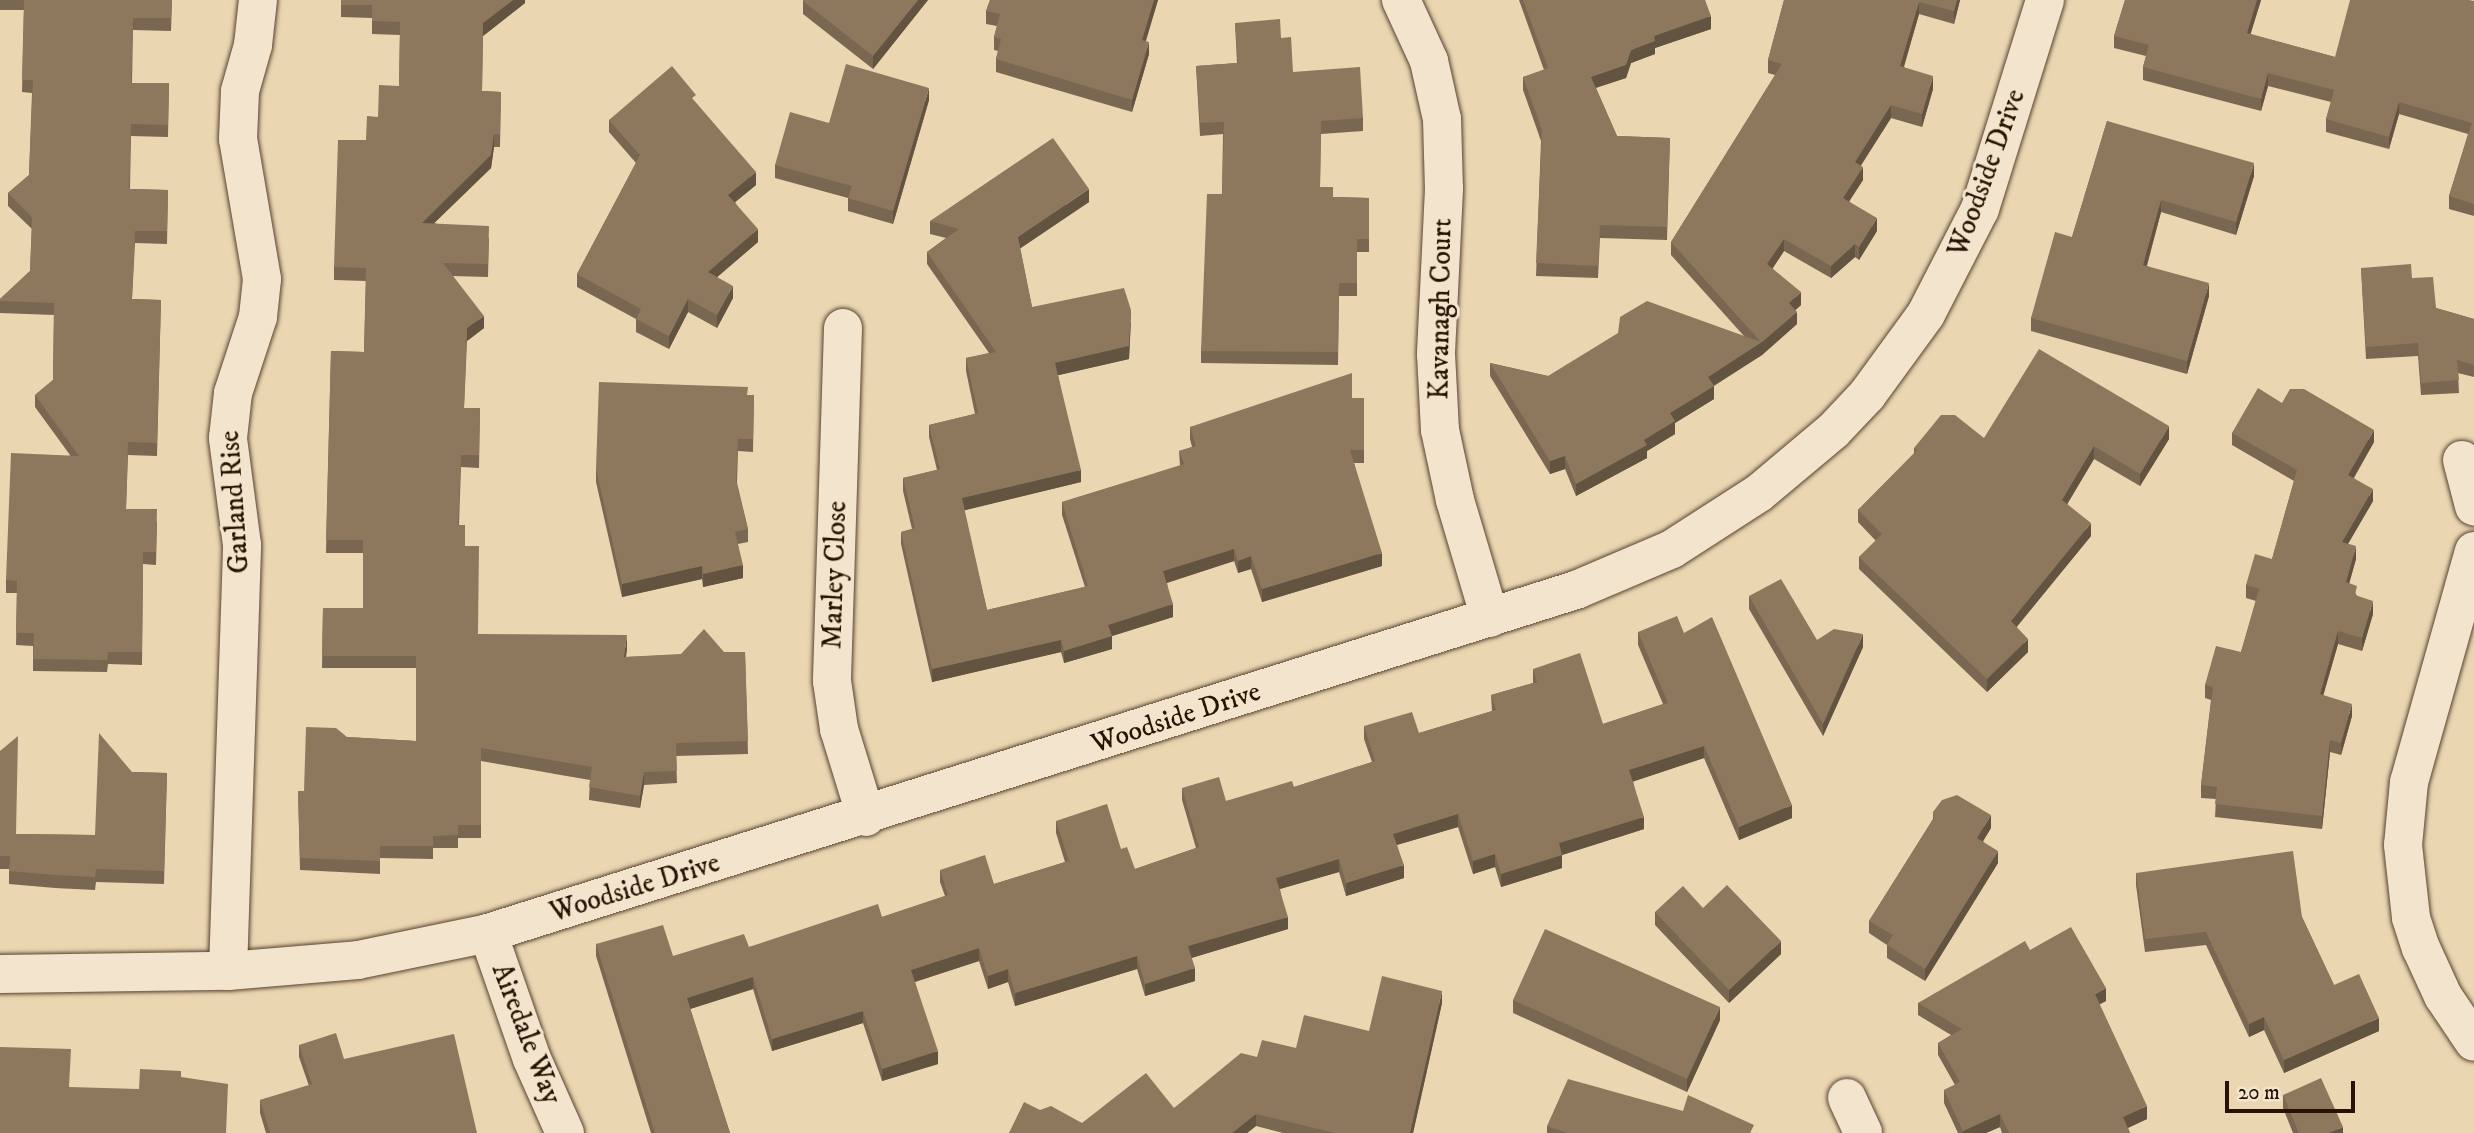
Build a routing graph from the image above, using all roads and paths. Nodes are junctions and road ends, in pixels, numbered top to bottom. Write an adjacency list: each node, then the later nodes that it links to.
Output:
1 (258, 0): 11 (street, Garland Rise)
2 (1401, 0): 8 (street, Kavanagh Court)
3 (2045, 0): 8 (street, Woodside Drive)
4 (843, 328): 9 (street, Marley Close)
5 (2462, 460): 6 (street)
6 (2474, 506)
7 (2474, 551): 13 (street)
8 (1490, 618): 9 (street, Woodside Drive)
9 (866, 817): 10 (street, Woodside Drive)
10 (488, 933): 11 (street, Woodside Drive); 15 (street, Airedale Way)
11 (229, 971): 12 (street, Woodside Drive)
12 (0, 975)
13 (2474, 1042)
14 (1847, 1098): 16 (street)
15 (565, 1133)
16 (1863, 1133)

